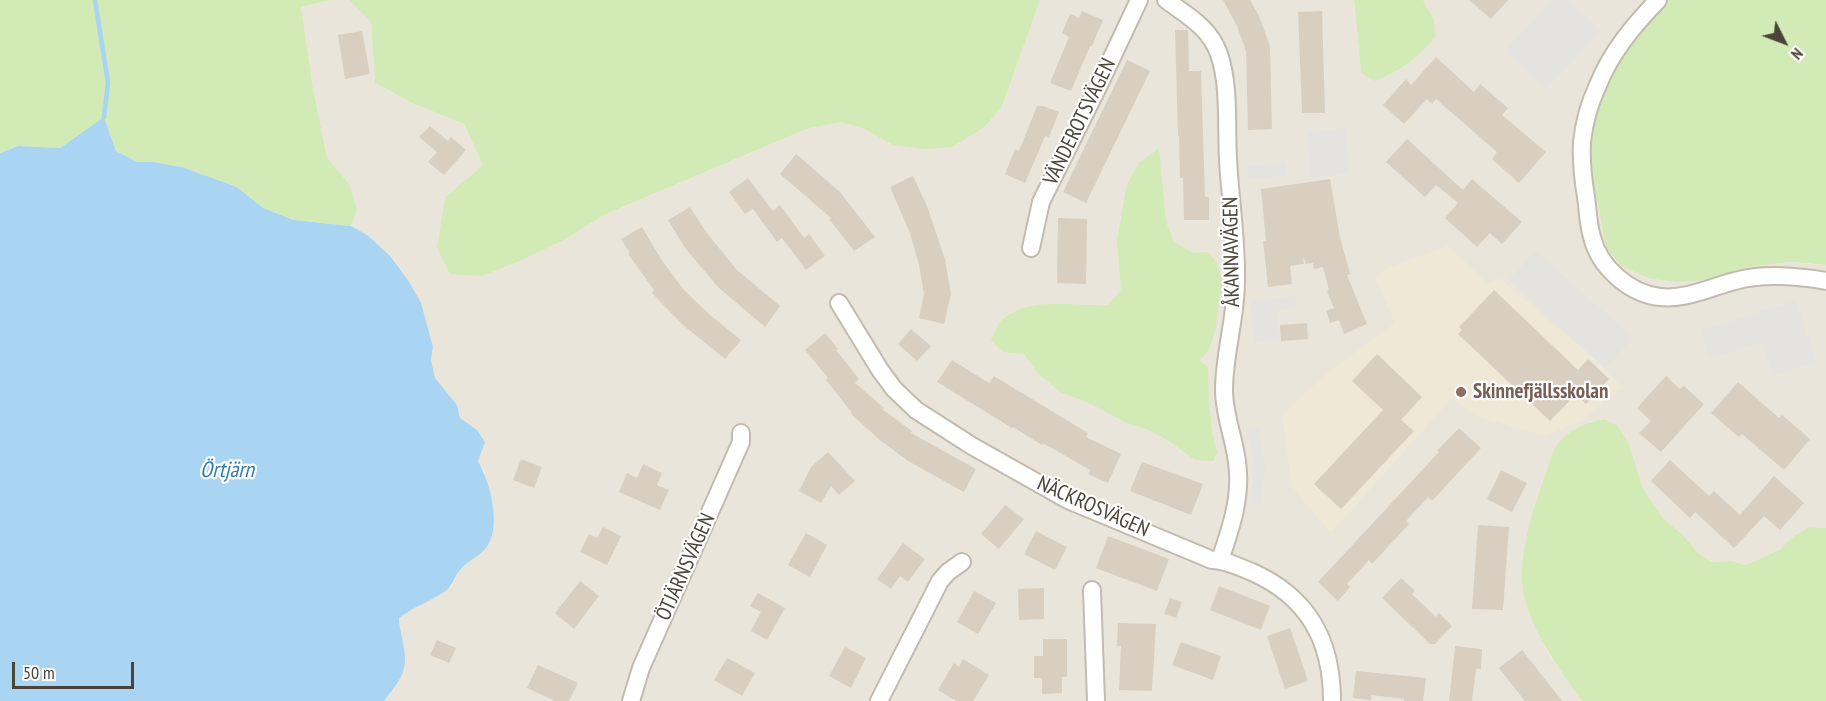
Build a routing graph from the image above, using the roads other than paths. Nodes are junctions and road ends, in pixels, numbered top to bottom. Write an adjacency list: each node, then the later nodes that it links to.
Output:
1 (1138, 0): 4 (street, VÄNDEROTSVÄGEN)
2 (1166, 0): 8 (street, ÅKANNAVÄGEN)
3 (1658, 0): 5 (street)
4 (1031, 248)
5 (1826, 281)
6 (839, 303): 8 (street, NÄCKROSVÄGEN)
7 (741, 434): 11 (street, ÖTJÄRNSVÄGEN)
8 (1220, 560): 14 (street, NÄCKROSVÄGEN)
9 (962, 562): 12 (street)
10 (1092, 590): 13 (street)
11 (631, 701)
12 (879, 701)
13 (1096, 701)
14 (1332, 701)

